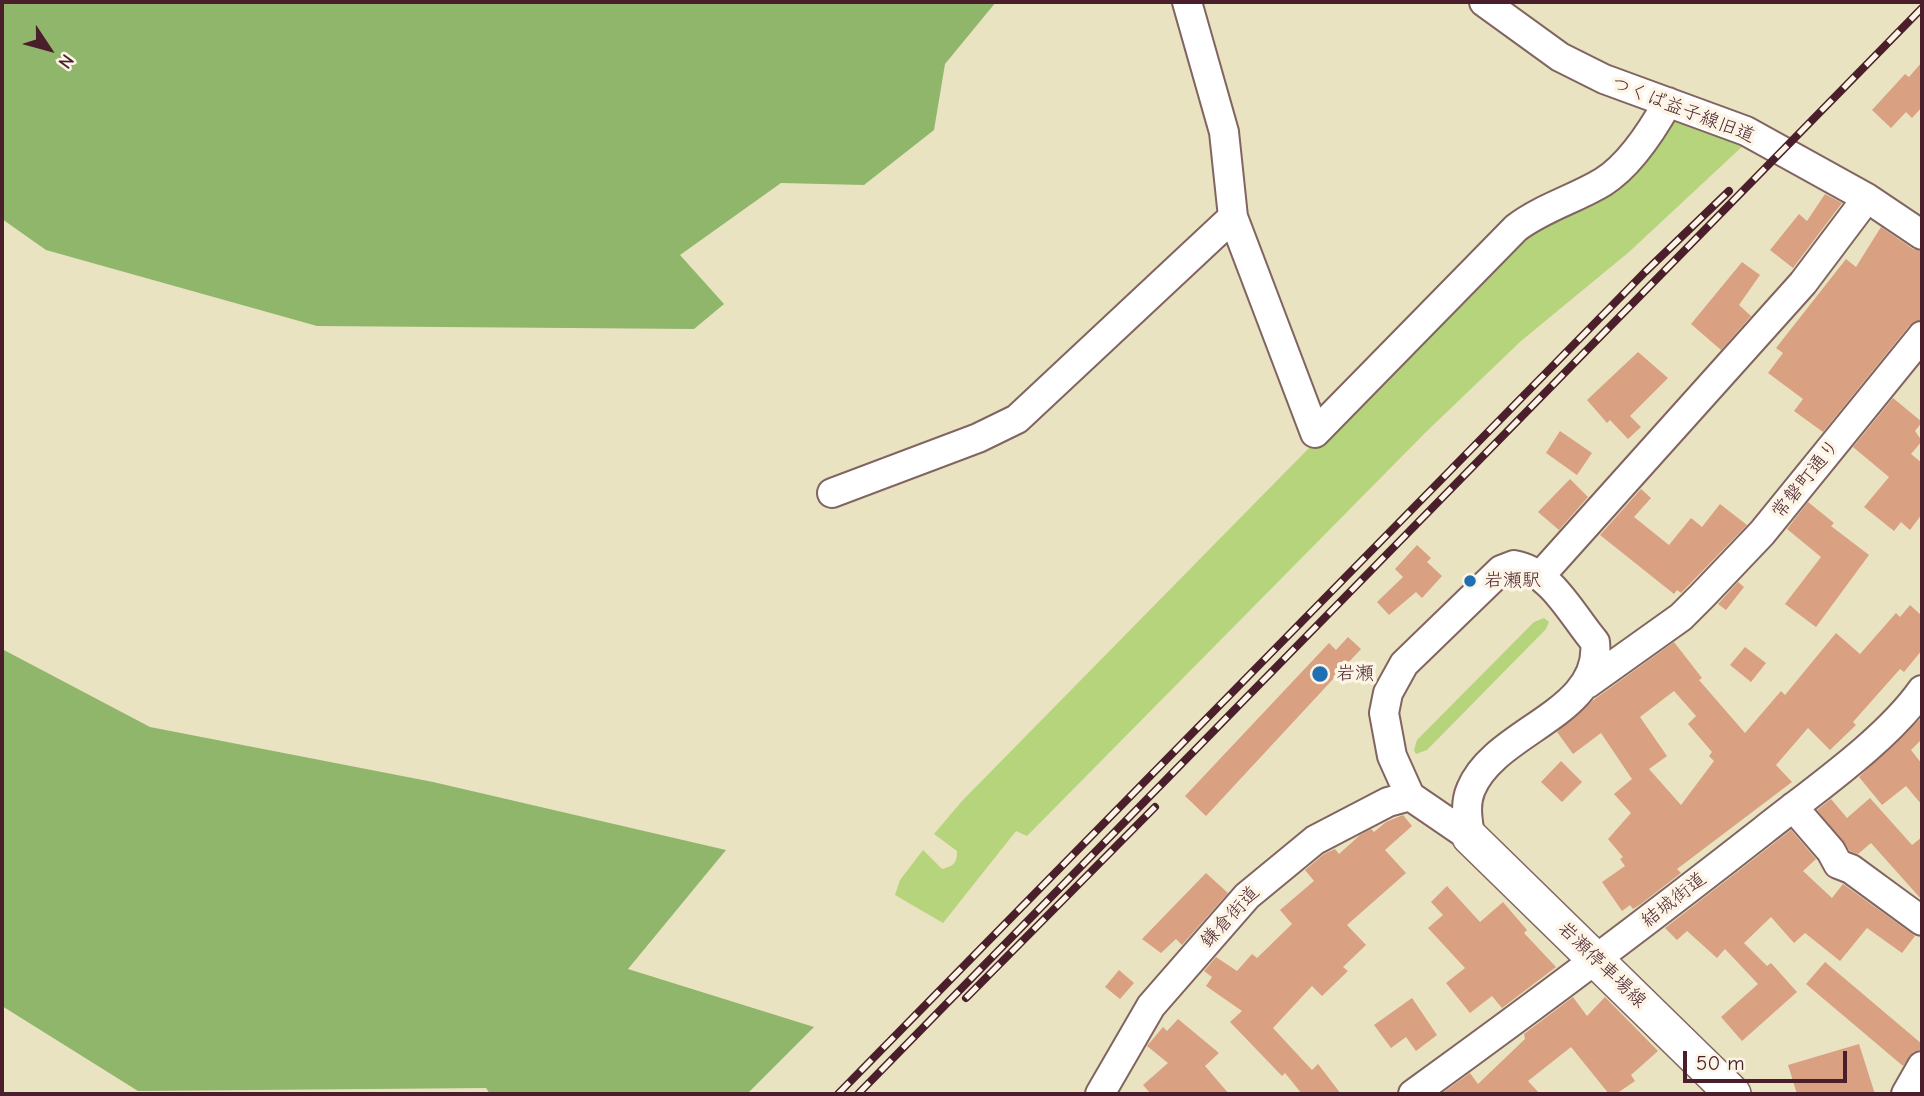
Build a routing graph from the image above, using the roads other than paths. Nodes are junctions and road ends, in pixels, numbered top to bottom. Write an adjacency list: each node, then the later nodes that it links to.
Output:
1 (1187, 2): 5 (street)
2 (1484, 2): 3 (street, つくば益子線旧道)
3 (1668, 102): 4 (street, つくば益子線旧道); 5 (street)
4 (1867, 198): 6 (street, つくば益子線旧道); 9 (street)
5 (1233, 217): 8 (street)
6 (1922, 235)
7 (1922, 336): 11 (street, 常磐町通り)
8 (832, 493)
9 (1541, 575): 10 (street); 14 (street)
10 (1595, 642): 11 (street); 12 (street)
11 (1627, 654): 12 (street, 常磐町通り)
12 (1587, 684): 16 (street, 常磐町通り)
13 (1921, 695): 15 (street, 結城街道)
14 (1410, 796): 16 (street); 20 (street, 鎌倉街道)
15 (1793, 807): 17 (street); 18 (street, 結城街道)
16 (1469, 837): 18 (main road, 岩瀬停車場線)
17 (1922, 921)
18 (1597, 961): 21 (street, 結城街道); 22 (main road, 岩瀬停車場線)
19 (1922, 1066): 23 (street)
20 (1100, 1094)
21 (1413, 1094)
22 (1733, 1094)
23 (1906, 1094)

